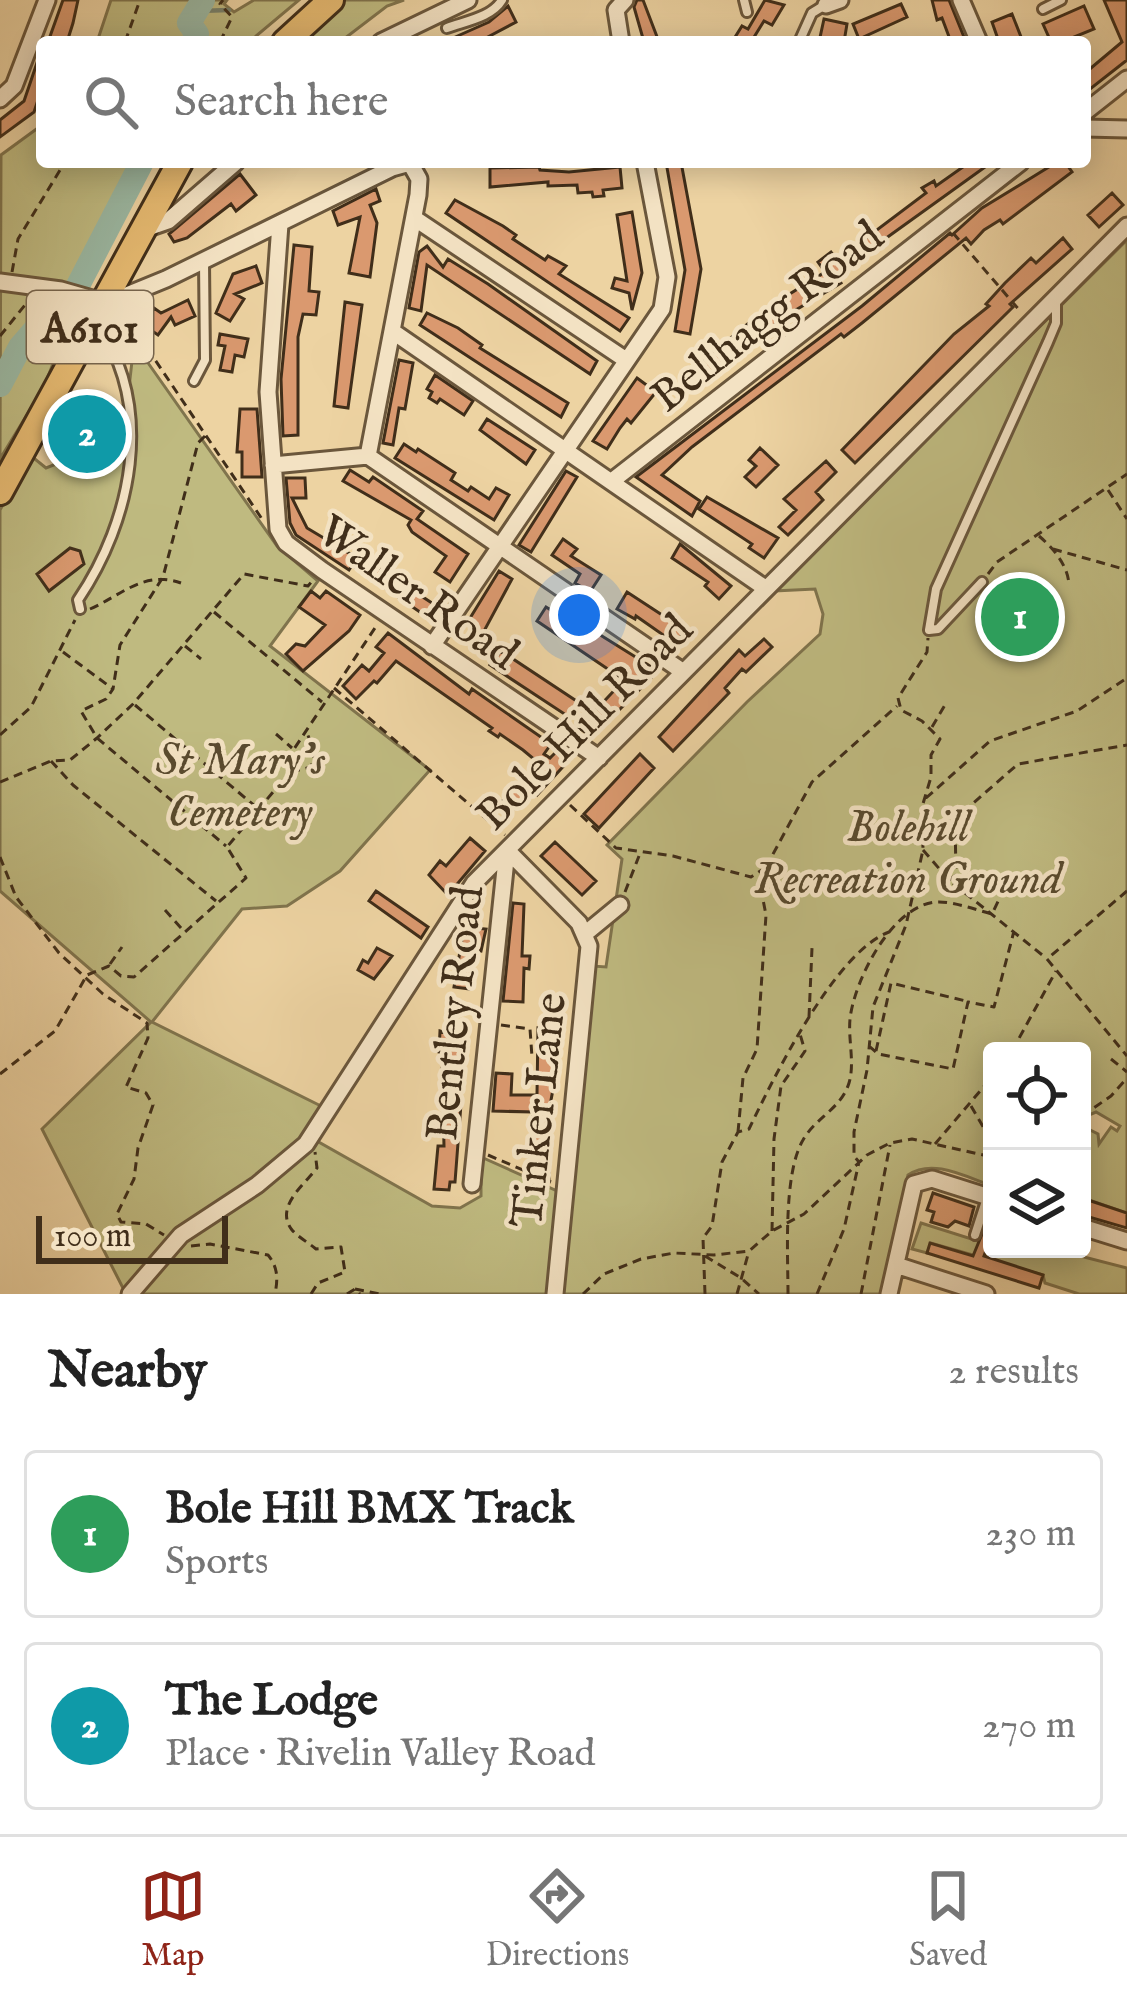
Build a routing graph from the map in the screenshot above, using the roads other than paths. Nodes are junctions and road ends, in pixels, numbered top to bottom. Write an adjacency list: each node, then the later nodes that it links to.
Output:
1 (46, 0): 19 (street)
2 (331, 0): 13 (main road)
3 (468, 0): 14 (street)
4 (502, 0): 12 (lane)
5 (626, 0): 15 (street)
6 (744, 0): 11 (lane)
7 (961, 0): 17 (street)
8 (1061, 0): 10 (lane)
9 (833, 2): 16 (lane)
10 (1043, 9)
11 (747, 12)
12 (447, 28)
13 (291, 36)
14 (393, 36)
15 (620, 36)
16 (802, 36)
17 (976, 36)
18 (1127, 79): 20 (street)
19 (0, 99)
20 (1091, 107)
21 (1091, 128): 22 (street)
22 (1127, 130)
23 (177, 168): 32 (main road, A6101)
24 (229, 168): 32 (street)
25 (392, 168): 30 (street)
26 (412, 168): 29 (street)
27 (646, 168): 38 (street)
28 (1013, 168): 43 (street, Bellhagg Road)
29 (414, 218): 37 (street); 38 (street)
30 (280, 224): 33 (street); 42 (street, Waller Road)
31 (1127, 226): 35 (street, Bole Hill Road)
32 (142, 230): 36 (main road, A6101)
33 (204, 260): 36 (street); 39 (lane)
34 (5, 283): 36 (street)
35 (1056, 298): 46 (lane); 47 (street, Bole Hill Road)
36 (98, 303): 44 (main road, A6101); 48 (lane)
37 (392, 331): 40 (street); 41 (street)
38 (626, 361): 40 (street)
39 (194, 381)
40 (565, 451): 43 (street); 45 (street)
41 (368, 456): 42 (street); 45 (street)
42 (273, 465): 49 (street, Waller Road)
43 (612, 481): 47 (street)
44 (0, 492)
45 (500, 548): 49 (street); 50 (street)
46 (982, 582)
47 (765, 588): 50 (street, Bole Hill Road)
48 (80, 609)
49 (432, 646): 51 (street, Waller Road)
50 (682, 671): 51 (street, Bole Hill Road)
51 (599, 758): 52 (street, Bole Hill Road)
52 (510, 846): 54 (street, Tinker Lane); 55 (street, Bentley Road); 62 (street, Bole Hill Road)
53 (620, 905): 54 (street, Tinker Lane)
54 (586, 933): 63 (street, Tinker Lane)
55 (472, 1184)
56 (983, 1195): 61 (street)
57 (983, 1215): 59 (lane)
58 (1091, 1230): 60 (street)
59 (975, 1235)
60 (1127, 1241)
61 (896, 1265): 64 (street); 65 (street)
62 (130, 1294)
63 (555, 1294)
64 (889, 1294)
65 (986, 1294)

